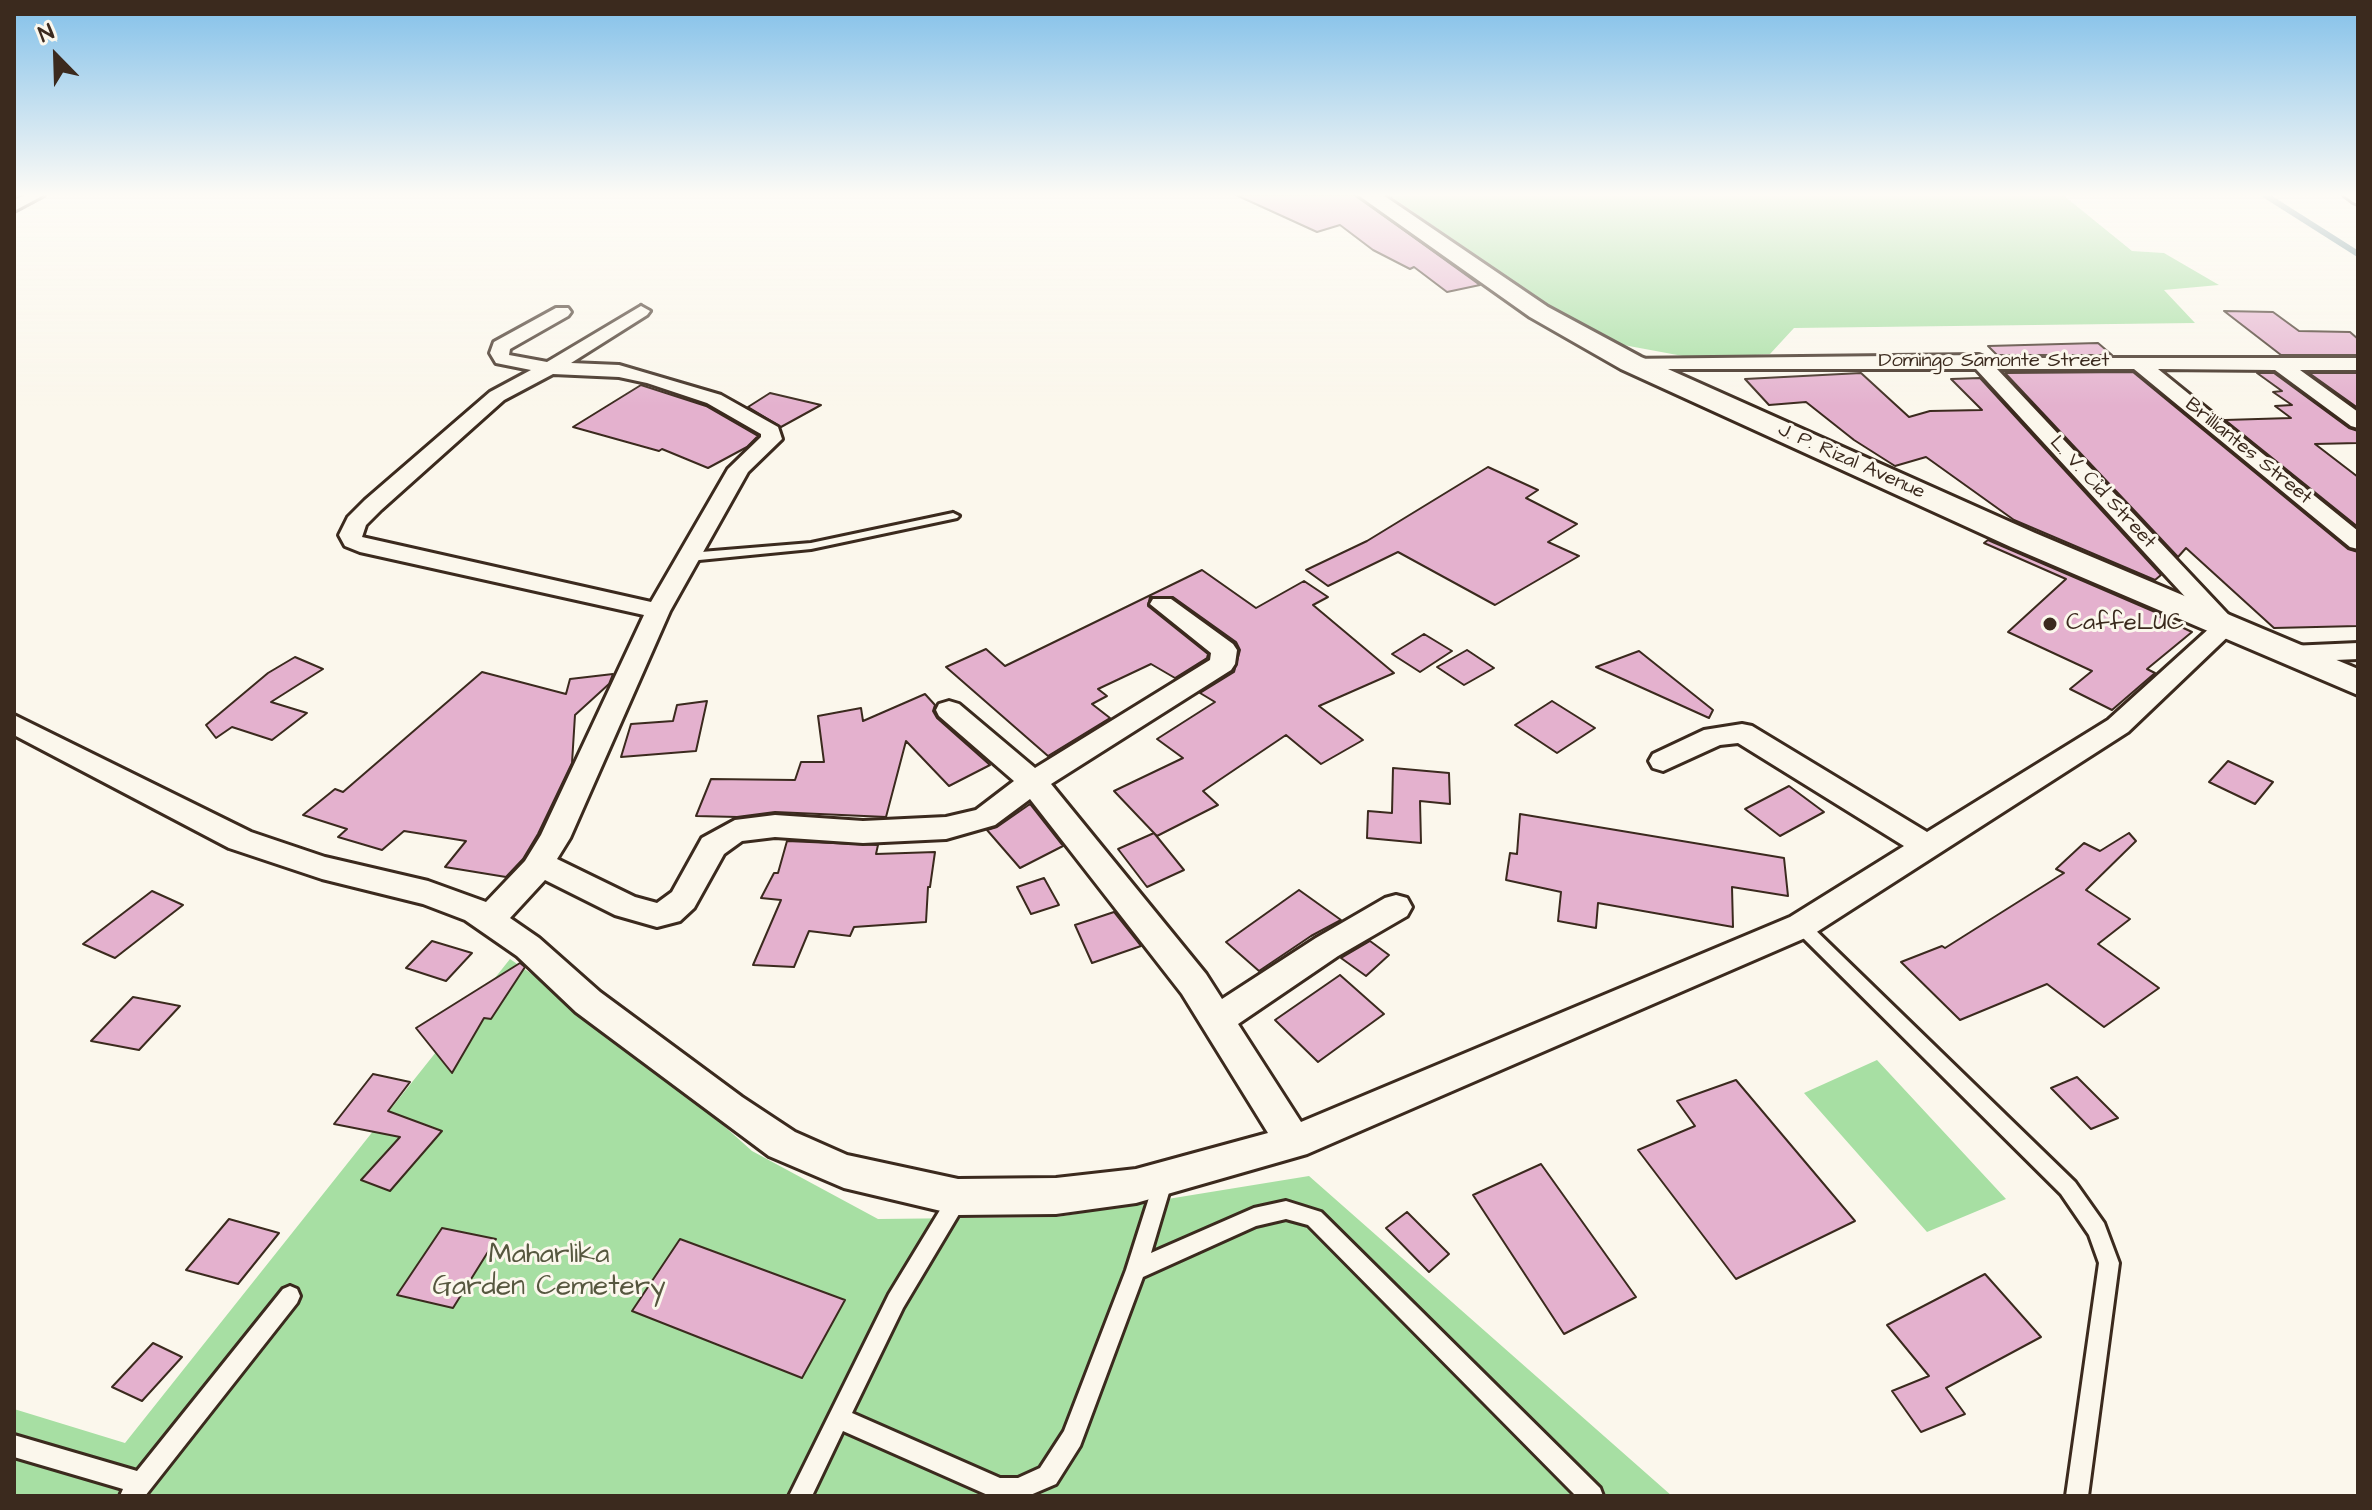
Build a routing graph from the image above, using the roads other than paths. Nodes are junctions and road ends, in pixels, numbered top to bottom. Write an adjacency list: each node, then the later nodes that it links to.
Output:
1 (1471, 265): 5 (main road, J. P. Rizal Avenue)
2 (641, 311): 9 (street)
3 (562, 312): 9 (street)
4 (1979, 361): 5 (street, Domingo Samonte Street); 6 (street, Domingo Samonte Street); 16 (street, L. V. Cid Street)
5 (1631, 363): 16 (main road, J. P. Rizal Avenue)
6 (2138, 363): 7 (street, Domingo Samonte Street); 12 (street, Brilliantes Street)
7 (2280, 364): 8 (street, Domingo Samonte Street); 10 (street)
8 (2358, 364)
9 (550, 368): 13 (street); 15 (street)
10 (2358, 422)
11 (953, 516): 13 (lane)
12 (2358, 542)
13 (689, 557): 15 (street)
14 (1162, 604): 23 (street)
15 (658, 611): 25 (street)
16 (2226, 626): 18 (main road, J. P. Rizal Avenue); 24 (street)
17 (2358, 651): 18 (street)
18 (2290, 654): 19 (main road, J. P. Rizal Avenue)
19 (2358, 683)
20 (949, 710): 23 (street)
21 (14, 724): 27 (street)
22 (1663, 761): 24 (street)
23 (1033, 782): 25 (street); 29 (street)
24 (1928, 847): 28 (street)
25 (540, 864): 27 (street)
26 (1396, 907): 29 (street)
27 (489, 920): 32 (street)
28 (1801, 926): 30 (street); 40 (lane)
29 (1218, 1020): 30 (street)
30 (1294, 1142): 31 (street)
31 (1165, 1178): 32 (street); 33 (lane)
32 (958, 1197): 35 (lane)
33 (1136, 1270): 35 (lane); 39 (lane)
34 (290, 1296): 37 (lane)
35 (838, 1418): 38 (lane)
36 (14, 1446): 37 (lane)
37 (136, 1490)
38 (800, 1496)
39 (1592, 1496)
40 (2077, 1496)

